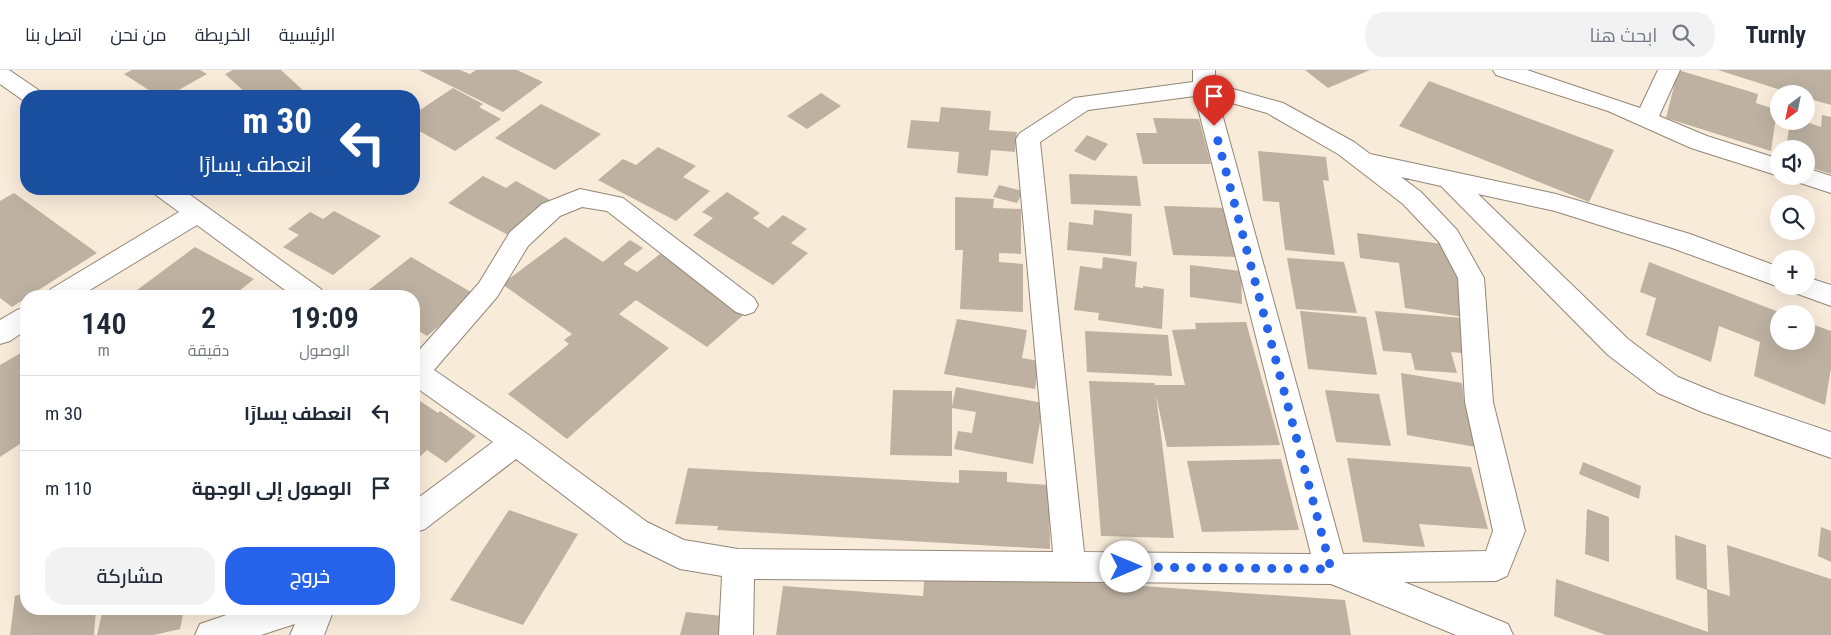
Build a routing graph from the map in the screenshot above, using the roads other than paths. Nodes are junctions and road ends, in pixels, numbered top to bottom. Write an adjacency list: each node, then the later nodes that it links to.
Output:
1 (1504, 70): 6 (street)
2 (1669, 70): 6 (street)
3 (0, 74): 5 (street)
4 (1206, 75): 7 (street); 28 (street); 29 (street)
5 (23, 90)
6 (1646, 119): 8 (street)
7 (1361, 160): 9 (street); 29 (street)
8 (1770, 165)
9 (1448, 179): 14 (street); 25 (street)
10 (1815, 180): 11 (street)
11 (1831, 185)
12 (173, 195): 13 (street)
13 (198, 213): 15 (street); 16 (street)
14 (1770, 274)
15 (70, 290)
16 (304, 290)
17 (1815, 290): 18 (street)
18 (1831, 296)
19 (745, 305): 22 (street)
20 (20, 320): 21 (street)
21 (0, 332)
22 (420, 365)
23 (420, 375): 24 (street)
24 (516, 442): 26 (street); 27 (street)
25 (1831, 445)
26 (420, 514)
27 (738, 564): 28 (street); 34 (street)
28 (1070, 567): 29 (street)
29 (1331, 569): 35 (street)
30 (274, 615): 32 (street)
31 (315, 615): 33 (street)
32 (212, 635)
33 (307, 635)
34 (736, 635)
35 (1496, 635)

